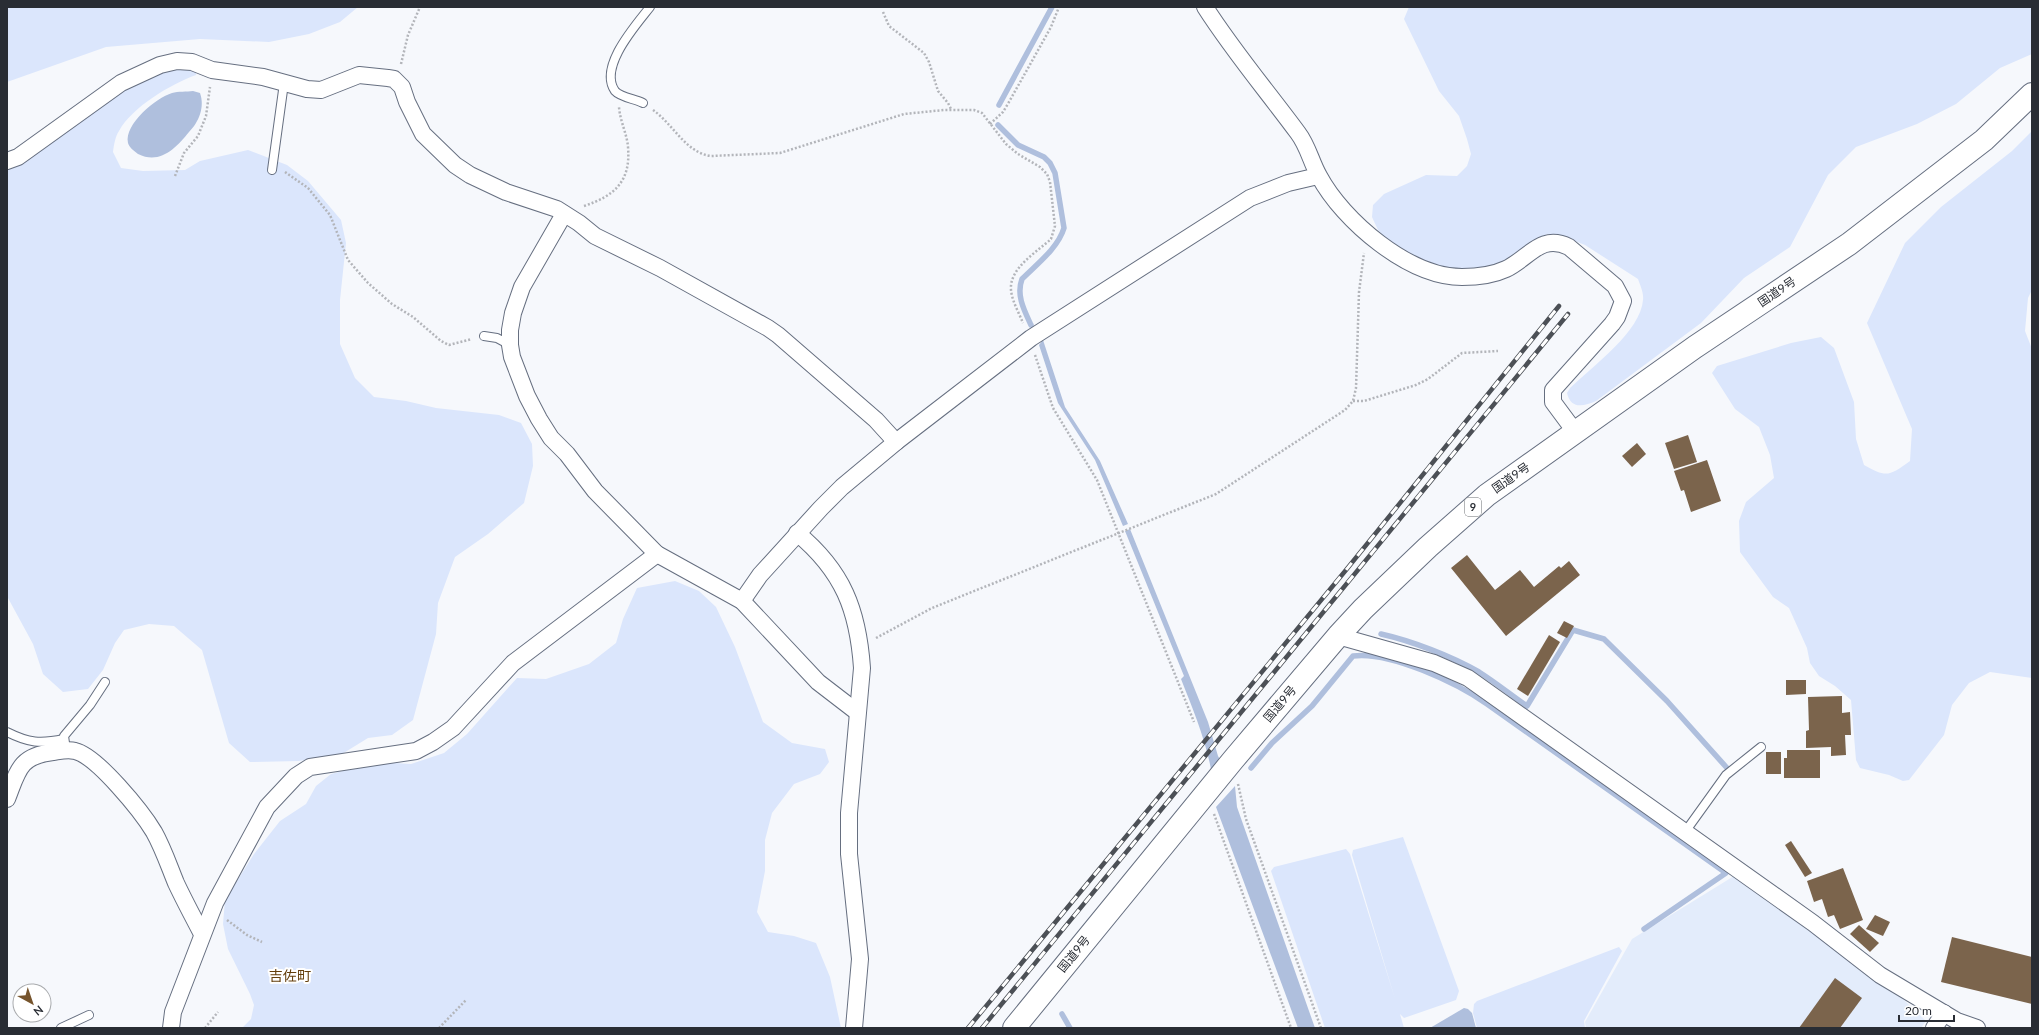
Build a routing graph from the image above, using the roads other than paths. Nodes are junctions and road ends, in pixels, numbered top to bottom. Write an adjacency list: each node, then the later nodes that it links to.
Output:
1 (650, 7): 5 (lane)
2 (1205, 7): 8 (street)
3 (284, 83): 6 (street); 7 (lane); 9 (street)
4 (2032, 94): 12 (highway, 国道9号 / 9)
5 (643, 103)
6 (7, 160)
7 (273, 168)
8 (1318, 176): 12 (street); 13 (street)
9 (564, 214): 11 (street); 13 (street)
10 (484, 336): 11 (lane)
11 (510, 345): 15 (street)
12 (1576, 433): 17 (highway, 国道9号 / 9)
13 (896, 442): 14 (street)
14 (798, 533): 16 (street); 19 (street)
15 (657, 554): 16 (street); 25 (street)
16 (742, 601): 19 (street)
17 (1338, 636): 24 (street); 31 (highway, 国道9号 / 9)
18 (105, 682): 21 (lane)
19 (857, 712): 30 (street)
20 (7, 732): 21 (lane)
21 (65, 745): 23 (street); 25 (street)
22 (1761, 748): 24 (lane)
23 (7, 799)
24 (1685, 832): 26 (street)
25 (202, 934): 29 (street)
26 (1944, 1013): 32 (street); 33 (street)
27 (89, 1015): 28 (lane)
28 (61, 1028)
29 (171, 1028)
30 (854, 1028)
31 (1014, 1028)
32 (1934, 1028)
33 (1977, 1028)

